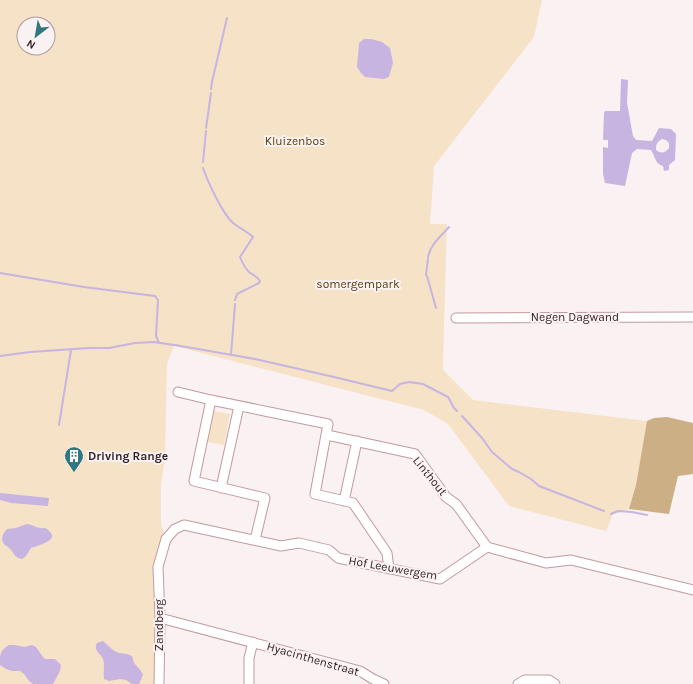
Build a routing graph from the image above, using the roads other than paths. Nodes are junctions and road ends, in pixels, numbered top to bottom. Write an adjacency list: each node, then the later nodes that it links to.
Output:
1 (693, 317): 2 (street, Negen Dagwand)
2 (456, 318)
3 (178, 392): 4 (street)
4 (211, 400): 5 (street); 8 (street)
5 (239, 406): 6 (street); 8 (street)
6 (327, 435): 7 (street, Linthout); 9 (street)
7 (357, 441): 9 (street); 11 (street, Linthout)
8 (222, 488): 10 (street)
9 (344, 501): 13 (street)
10 (255, 540): 12 (street, Hof Leeuwergem); 13 (street, Hof Leeuwergem)
11 (487, 548): 13 (street, Hof Leeuwergem); 14 (street)
12 (158, 567): 15 (street, Zandberg)
13 (389, 569)
14 (693, 590)
15 (160, 618): 16 (street, Hyacinthenstraat); 18 (street, Zandberg)
16 (253, 642): 17 (street, Hyacinthenstraat); 19 (street, Hyacinthenstraat)
17 (374, 681): 20 (street, Hyacinthenstraat)
18 (159, 684)
19 (249, 684)
20 (384, 684)
21 (518, 684): 22 (street)
22 (556, 684)

